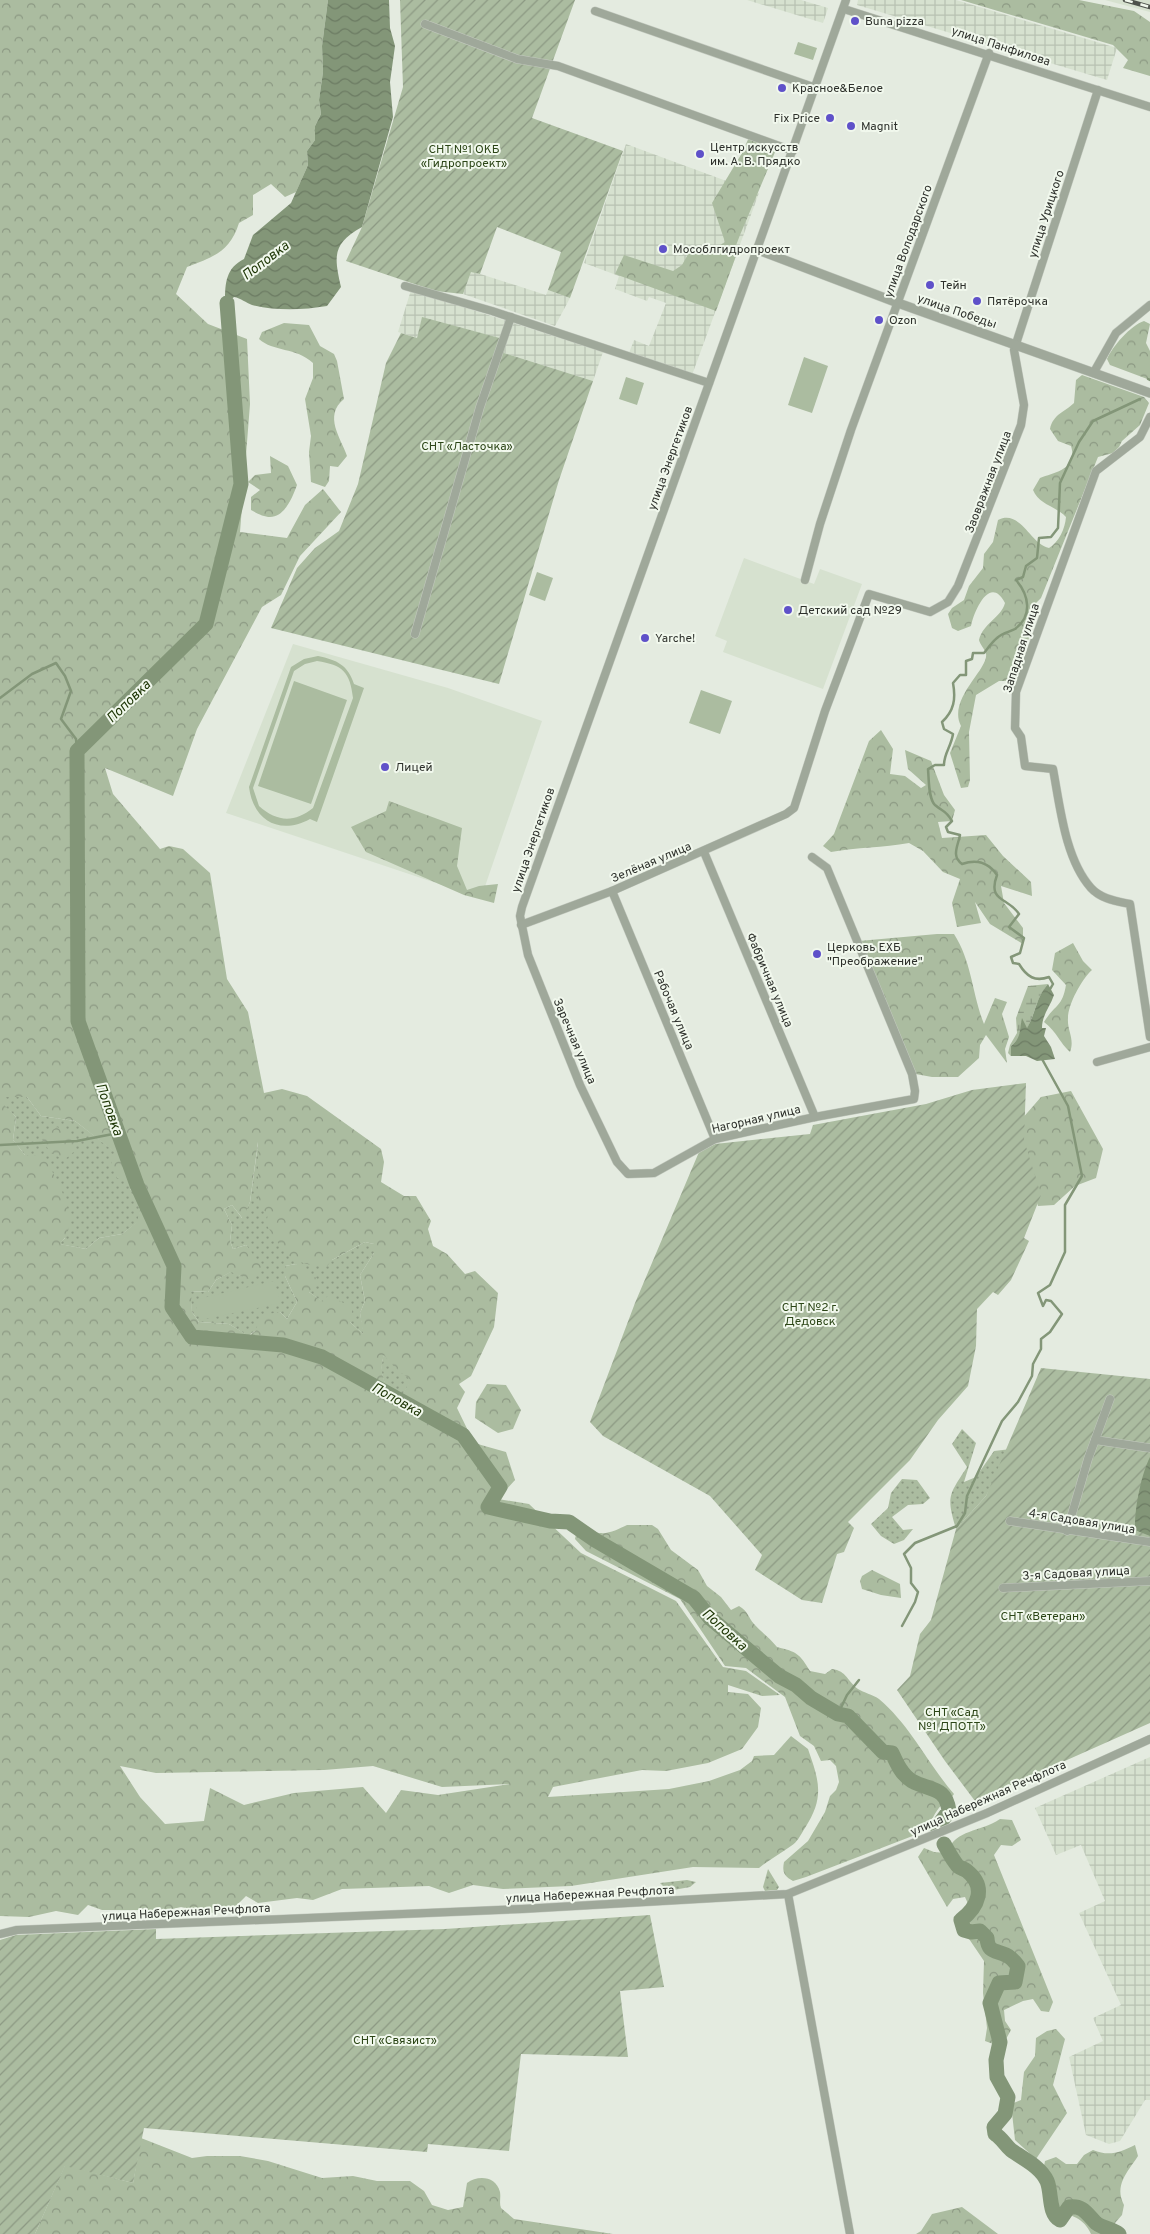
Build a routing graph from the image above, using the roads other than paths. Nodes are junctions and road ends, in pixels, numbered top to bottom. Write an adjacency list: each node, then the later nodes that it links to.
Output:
1 (846, 0): 2 (street, улица Энергетиков)
2 (844, 9): 5 (street, улица Панфилова); 6 (street, улица Энергетиков)
3 (595, 11): 6 (street)
4 (425, 24): 9 (street)
5 (988, 53): 7 (street, улица Панфилова); 12 (street, улица Володарского)
6 (816, 88): 9 (street, улица Энергетиков)
7 (1098, 90): 8 (street, улица Панфилова); 15 (street, улица Урицкого)
8 (1150, 107)
9 (793, 151): 10 (street, улица Энергетиков)
10 (758, 250): 12 (street, улица Победы); 17 (street, улица Энергетиков)
11 (405, 286): 14 (street)
12 (898, 303): 15 (street, улица Победы); 20 (street, улица Володарского)
13 (1150, 305): 16 (street)
14 (510, 317): 17 (street); 21 (street)
15 (1016, 345): 16 (street, улица Победы); 22 (street, Заовражная улица)
16 (1094, 372): 18 (street, улица Победы)
17 (708, 384): 26 (street, улица Энергетиков)
18 (1150, 393)
19 (1150, 417): 27 (street, Западная улица)
20 (805, 580)
21 (415, 634)
22 (786, 814): 23 (street, Зелёная улица)
23 (704, 852): 25 (street, Зелёная улица); 30 (street, Фабричная улица)
24 (812, 857): 30 (street, Нагорная улица)
25 (612, 891): 26 (street, Зелёная улица); 31 (street, Рабочая улица)
26 (522, 925): 32 (street, Заречная улица)
27 (1150, 1037)
28 (1150, 1047): 29 (street)
29 (1097, 1062)
30 (815, 1117): 31 (street, Нагорная улица)
31 (715, 1139): 32 (street, Нагорная улица)
32 (617, 1162)
33 (1110, 1399): 34 (street)
34 (1095, 1440): 35 (street); 37 (street)
35 (1150, 1448)
36 (1010, 1521): 37 (street, 4-я Садовая улица)
37 (1067, 1531): 38 (street, 4-я Садовая улица)
38 (1150, 1542)
39 (1150, 1581): 40 (street, 3-я Садовая улица)
40 (1003, 1588)
41 (1150, 1739): 42 (street, улица Набережная Речфлота)
42 (788, 1894): 43 (street, улица Набережная Речфлота); 44 (street)
43 (0, 1934)
44 (850, 2234)

